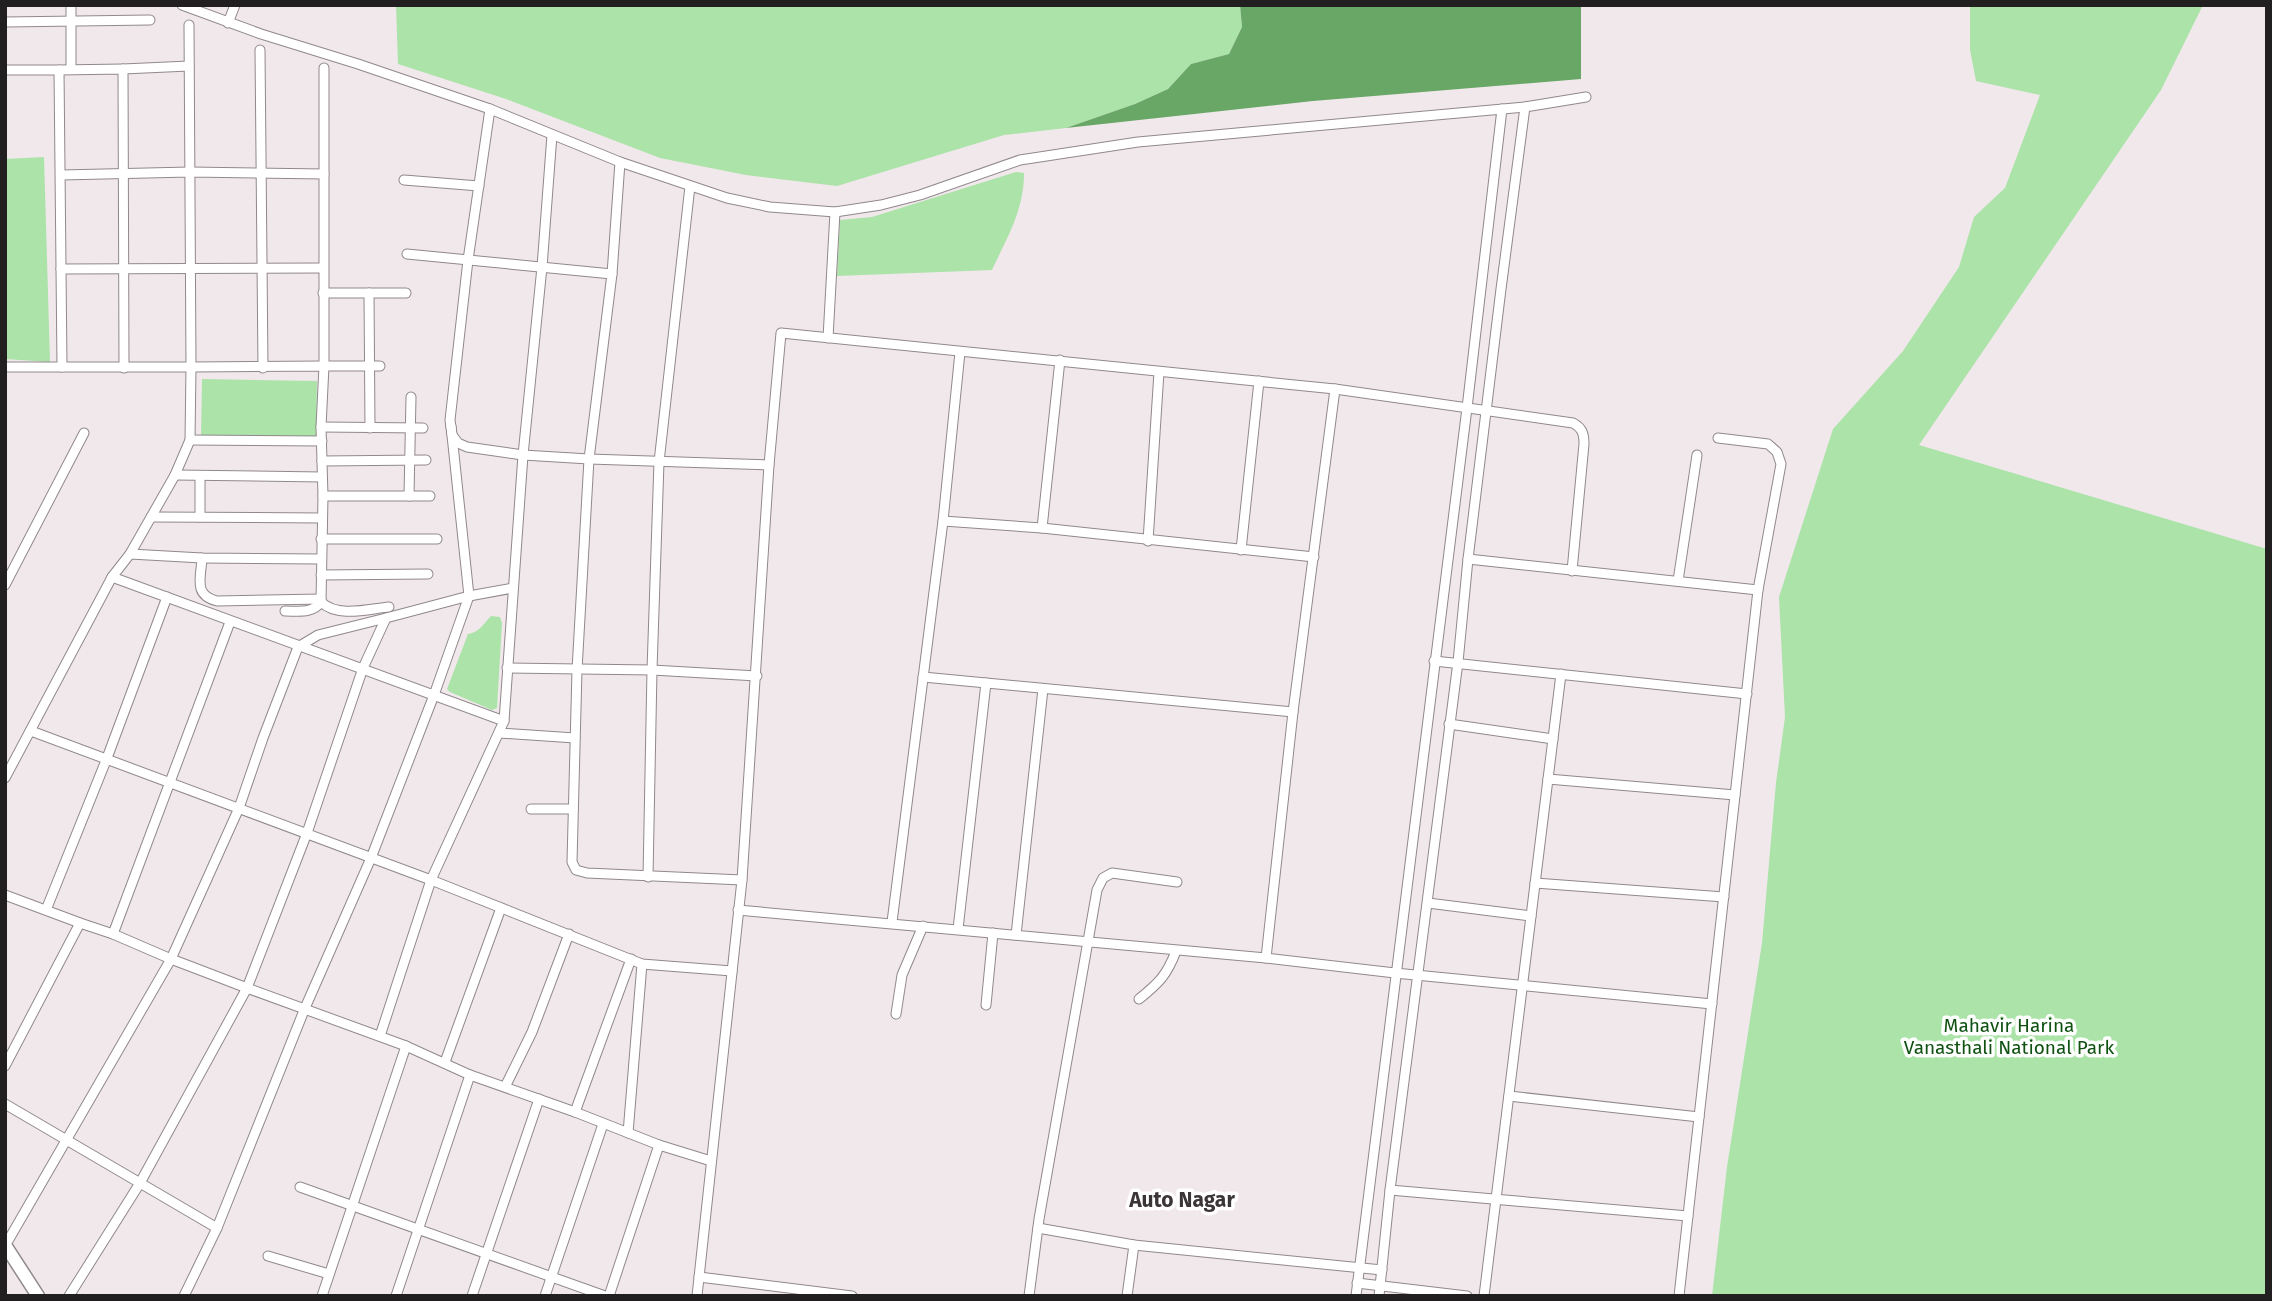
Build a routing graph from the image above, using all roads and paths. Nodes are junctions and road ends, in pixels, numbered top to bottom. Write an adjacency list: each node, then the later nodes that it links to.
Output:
1 (71, 5): 6 (street)
2 (183, 5): 7 (street)
3 (235, 5): 7 (street)
4 (150, 20): 6 (street)
5 (5, 22): 6 (street)
6 (70, 22): 12 (street)
7 (228, 23): 18 (street)
8 (189, 25): 10 (street)
9 (260, 50): 24 (street)
10 (189, 66): 13 (street); 22 (street)
11 (324, 68): 25 (street)
12 (71, 69): 13 (street); 15 (street)
13 (123, 69): 23 (street)
14 (5, 70): 15 (street)
15 (59, 70): 26 (street)
16 (1586, 97): 17 (street)
17 (1525, 107): 19 (street); 58 (street)
18 (490, 109): 20 (street); 28 (street)
19 (1502, 109): 30 (street); 57 (street)
20 (552, 135): 21 (street); 34 (street)
21 (620, 162): 29 (street); 39 (street)
22 (190, 172): 23 (street); 24 (street); 33 (street)
23 (124, 173): 26 (street); 38 (street)
24 (262, 174): 25 (street); 35 (street)
25 (324, 174): 36 (street)
26 (61, 175): 37 (street)
27 (404, 180): 28 (street)
28 (479, 186): 32 (street)
29 (690, 186): 30 (street); 74 (street)
30 (835, 212): 43 (street)
31 (407, 254): 32 (street)
32 (468, 260): 34 (street); 59 (street)
33 (192, 267): 35 (street); 38 (street); 50 (street)
34 (542, 267): 39 (street); 68 (street)
35 (263, 268): 36 (street); 52 (street)
36 (323, 268): 40 (street)
37 (61, 269): 38 (street); 49 (street)
38 (125, 269): 51 (street)
39 (612, 274): 70 (street)
40 (323, 293): 41 (street); 46 (street)
41 (369, 293): 42 (street); 47 (street)
42 (406, 293)
43 (828, 338): 44 (street); 75 (street)
44 (960, 352): 45 (street); 85 (street)
45 (1060, 360): 53 (street); 86 (street)
46 (324, 366): 47 (street); 52 (street); 60 (street)
47 (375, 366): 61 (street)
48 (5, 367): 49 (street)
49 (62, 367): 51 (street)
50 (191, 367): 51 (street); 52 (street); 66 (street)
51 (124, 368)
52 (263, 368)
53 (1159, 372): 54 (street); 89 (street)
54 (1259, 381): 55 (street); 90 (street)
55 (1335, 389): 57 (street); 92 (street)
56 (411, 397): 62 (street)
57 (1466, 408): 58 (street); 112 (street)
58 (1486, 411): 95 (street); 96 (street)
59 (451, 426): 68 (street); 104 (street)
60 (321, 428): 61 (street); 67 (street)
61 (370, 428): 62 (street)
62 (411, 428): 63 (street); 71 (street)
63 (424, 428)
64 (84, 433): 101 (street)
65 (1718, 438): 103 (street)
66 (190, 440): 67 (street); 76 (street)
67 (322, 441): 73 (street)
68 (523, 455): 70 (street); 102 (street)
69 (1697, 455): 100 (street)
70 (589, 459): 74 (street); 116 (street)
71 (409, 460): 72 (street); 73 (street); 80 (street)
72 (426, 460)
73 (322, 461): 78 (street)
74 (659, 462): 75 (street); 117 (street)
75 (769, 466): 119 (street)
76 (175, 475): 77 (street); 82 (street)
77 (200, 476): 78 (street); 83 (street)
78 (322, 477): 79 (street)
79 (323, 496): 80 (street); 84 (street)
80 (409, 496): 81 (street)
81 (430, 496)
82 (151, 517): 83 (street); 91 (street)
83 (200, 517): 84 (street)
84 (322, 518): 87 (street)
85 (943, 521): 86 (street); 120 (street)
86 (1042, 528): 89 (street)
87 (321, 539): 88 (street); 94 (street)
88 (437, 539)
89 (1148, 541): 90 (street)
90 (1241, 550): 92 (street)
91 (130, 554): 93 (street); 99 (street)
92 (1314, 557): 125 (street)
93 (202, 558): 94 (street); 106 (street)
94 (321, 559): 98 (street)
95 (1468, 559): 96 (street); 113 (street)
96 (1572, 571): 100 (street)
97 (428, 574): 98 (street)
98 (321, 575): 106 (street)
99 (112, 577): 105 (street); 128 (street)
100 (1678, 581): 103 (street)
101 (5, 585)
102 (513, 588): 104 (street); 115 (street)
103 (1758, 590): 123 (street)
104 (469, 596): 109 (street); 124 (street)
105 (167, 597): 110 (street); 132 (street)
106 (321, 601): 107 (street); 108 (street)
107 (389, 607)
108 (285, 611)
109 (386, 618): 111 (street); 114 (street)
110 (230, 622): 111 (street); 135 (street)
111 (298, 647): 114 (street); 137 (street)
112 (1434, 661): 113 (street); 169 (street)
113 (1458, 662): 118 (street); 127 (street)
114 (363, 668): 124 (street); 140 (street)
115 (507, 668): 116 (street); 126 (street)
116 (577, 670): 117 (street); 130 (street)
117 (652, 670): 119 (street); 142 (street)
118 (1561, 674): 123 (street); 131 (street)
119 (757, 676): 144 (street)
120 (923, 677): 121 (street); 154 (street)
121 (986, 683): 122 (street); 157 (street)
122 (1043, 688): 125 (street); 161 (street)
123 (1746, 694): 136 (street)
124 (434, 695): 126 (street); 141 (street)
125 (1293, 712): 164 (street)
126 (504, 721): 129 (street)
127 (1449, 724): 131 (street); 149 (street)
128 (31, 731): 132 (street); 133 (street)
129 (499, 733): 130 (street); 143 (street)
130 (575, 738): 139 (street)
131 (1553, 739): 134 (street)
132 (107, 758): 135 (street); 151 (street)
133 (5, 778)
134 (1548, 779): 136 (street); 146 (street)
135 (169, 781): 137 (street); 159 (street)
136 (1735, 795): 148 (street)
137 (239, 808): 140 (street); 165 (street)
138 (531, 809): 139 (street)
139 (573, 809): 142 (street)
140 (307, 833): 141 (street); 172 (street)
141 (371, 858): 143 (street); 176 (street)
142 (648, 877): 144 (street)
143 (431, 880): 150 (street); 178 (street)
144 (742, 880): 152 (street)
145 (1177, 882): 162 (street)
146 (1535, 883): 148 (street); 153 (street)
147 (5, 895): 151 (street)
148 (1724, 897): 175 (street)
149 (1428, 903): 153 (street); 170 (street)
150 (501, 908): 160 (street); 180 (street)
151 (46, 909): 155 (street)
152 (738, 909): 154 (street); 168 (street)
153 (1531, 916): 171 (street)
154 (892, 922): 156 (street)
155 (80, 923): 159 (street); 181 (street)
156 (923, 926): 157 (street); 177 (street)
157 (958, 929): 158 (street)
158 (993, 933): 161 (street); 174 (street)
159 (113, 934): 165 (street)
160 (569, 934): 166 (street); 183 (street)
161 (1016, 935): 162 (street)
162 (1086, 942): 163 (street); 201 (street)
163 (1176, 951): 164 (street); 173 (street)
164 (1266, 958): 169 (street)
165 (171, 959): 172 (street); 191 (street)
166 (631, 959): 167 (street); 187 (street)
167 (642, 964): 168 (street); 190 (street)
168 (732, 971): 193 (street)
169 (1395, 973): 170 (street); 207 (street)
170 (1418, 975): 171 (street); 196 (street)
171 (1522, 986): 175 (street); 184 (street)
172 (247, 988): 176 (street); 194 (street)
173 (1139, 999)
174 (986, 1004)
175 (1712, 1004): 188 (street)
176 (305, 1008): 178 (street); 200 (street)
177 (896, 1014)
178 (380, 1036): 179 (street)
179 (407, 1046): 180 (street); 198 (street)
180 (445, 1062): 182 (street)
181 (5, 1066)
182 (470, 1075): 183 (street); 202 (street)
183 (505, 1087): 185 (street)
184 (1509, 1096): 188 (street); 197 (street)
185 (539, 1099): 187 (street); 205 (street)
186 (5, 1104): 191 (street)
187 (575, 1112): 189 (street)
188 (1699, 1117): 199 (street)
189 (603, 1124): 190 (street); 210 (street)
190 (628, 1133): 192 (street)
191 (65, 1139): 194 (street); 204 (street)
192 (659, 1145): 193 (street); 221 (street)
193 (711, 1161): 211 (street)
194 (140, 1183): 200 (street); 215 (street)
195 (300, 1187): 198 (street)
196 (1390, 1190): 197 (street); 208 (street)
197 (1496, 1198): 199 (street); 228 (street)
198 (352, 1207): 202 (street); 209 (street)
199 (1688, 1216): 229 (street)
200 (217, 1228): 216 (street)
201 (1038, 1228): 203 (street); 224 (street)
202 (419, 1230): 205 (street); 218 (street)
203 (1134, 1244): 207 (street); 225 (street)
204 (5, 1245): 214 (street)
205 (486, 1254): 210 (street); 219 (street)
206 (268, 1256): 209 (street)
207 (1359, 1267): 208 (street); 212 (street)
208 (1382, 1270): 213 (street)
209 (329, 1274): 217 (street)
210 (551, 1276): 220 (street); 221 (street)
211 (699, 1277): 222 (street); 223 (street)
212 (1357, 1283): 213 (street); 226 (street)
213 (1380, 1291): 227 (street)
214 (38, 1296)
215 (69, 1296)
216 (184, 1296)
217 (322, 1296)
218 (396, 1296)
219 (472, 1296)
220 (545, 1296)
221 (607, 1296)
222 (697, 1296)
223 (852, 1296)
224 (1029, 1296)
225 (1127, 1296)
226 (1356, 1296)
227 (1467, 1296)
228 (1484, 1296)
229 (1679, 1296)

